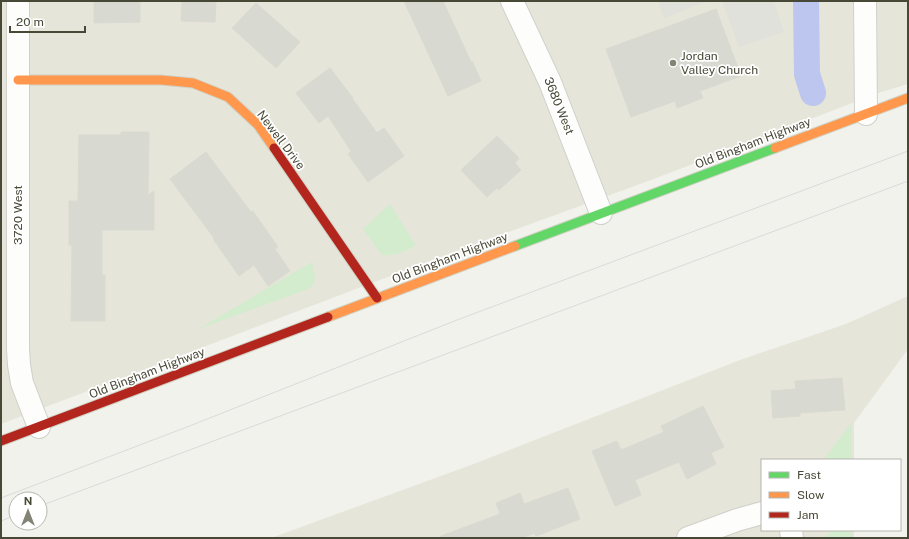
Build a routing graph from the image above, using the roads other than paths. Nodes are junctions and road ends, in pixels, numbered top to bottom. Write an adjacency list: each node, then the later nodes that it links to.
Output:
1 (18, 1): 4 (street, 3720 West)
2 (512, 1): 7 (street, 3680 West)
3 (865, 1): 6 (street)
4 (18, 80): 8 (street, Newell Drive); 9 (street, 3720 West)
5 (908, 98): 6 (street, Old Bingham Highway)
6 (866, 114): 7 (street, Old Bingham Highway)
7 (601, 214): 8 (street, Old Bingham Highway)
8 (377, 298): 9 (street, Old Bingham Highway)
9 (39, 426): 10 (street, Old Bingham Highway)
10 (1, 441)
11 (761, 513): 12 (street)
12 (688, 538)

